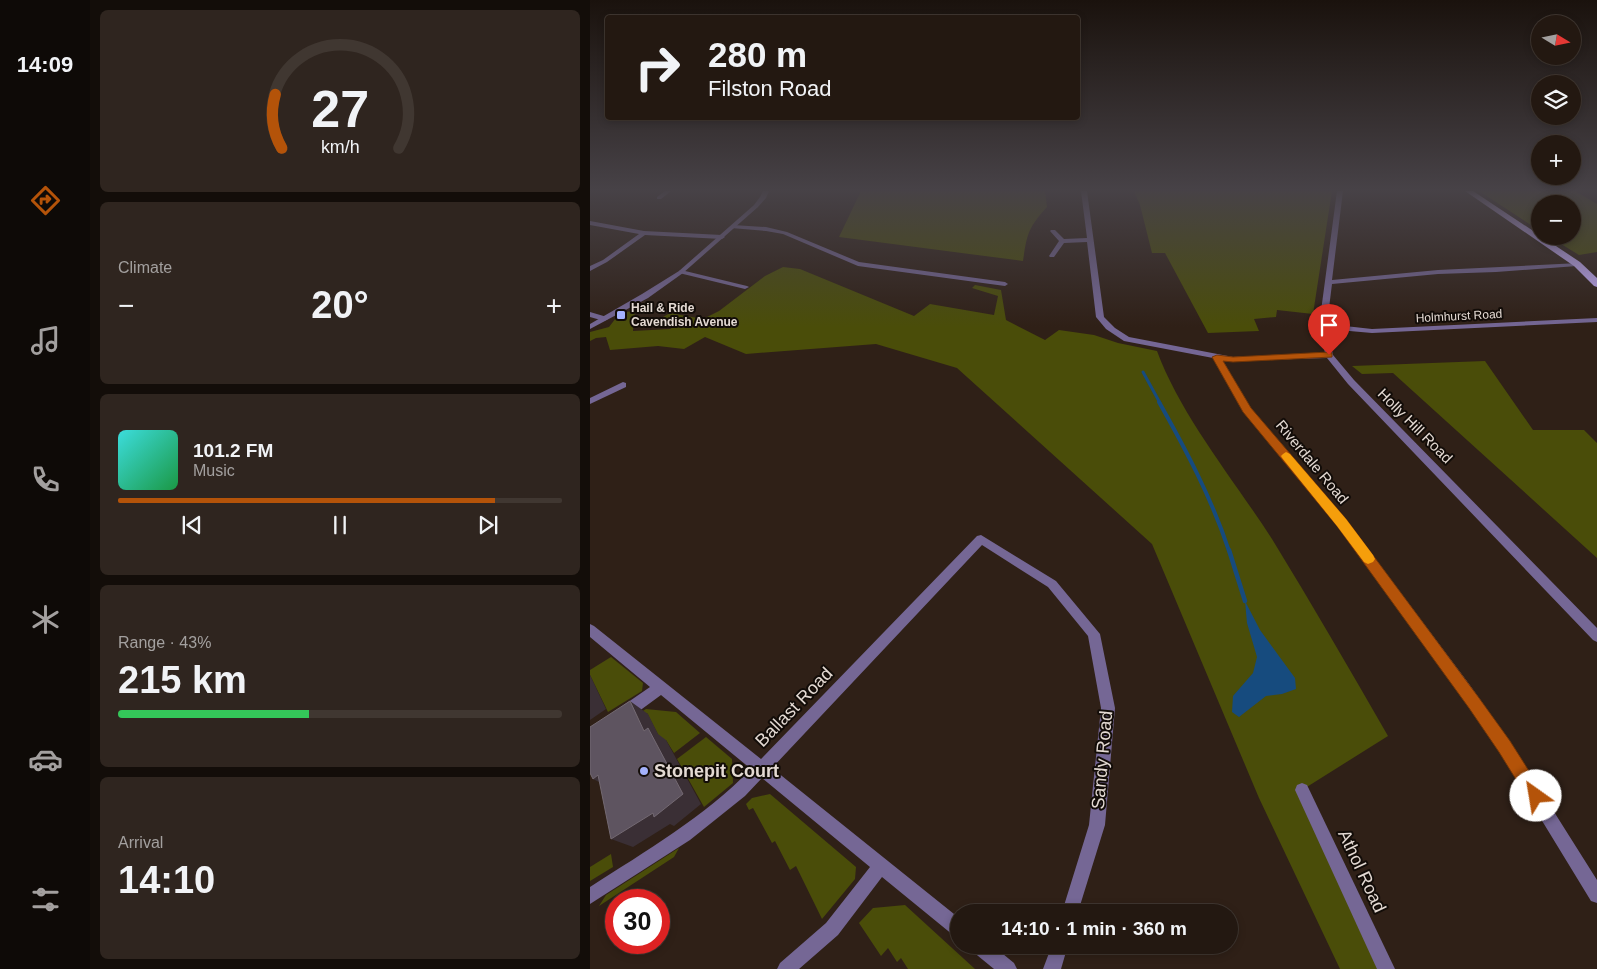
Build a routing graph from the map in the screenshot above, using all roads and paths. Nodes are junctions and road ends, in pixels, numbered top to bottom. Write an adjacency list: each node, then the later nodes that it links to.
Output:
1 (640, 236): 13 (street)
2 (707, 236): 8 (street)
3 (793, 236): 16 (street)
4 (1058, 236): 10 (street)
5 (1090, 236): 9 (street)
6 (1334, 236): 15 (street, Holly Hill Road)
7 (1536, 236): 12 (main road)
8 (722, 237): 14 (street)
9 (1090, 240): 10 (street); 25 (street)
10 (1062, 241): 11 (street)
11 (1052, 256)
12 (1577, 264): 15 (street); 17 (main road)
13 (590, 269)
14 (681, 272): 18 (street); 20 (street)
15 (1328, 282): 22 (street, Holly Hill Road)
16 (1005, 284)
17 (1597, 284)
18 (745, 287)
19 (590, 314): 20 (street)
20 (604, 319): 23 (street)
21 (1597, 320): 22 (street, Holmhurst Road)
22 (1323, 326): 24 (street, Holly Hill Road)
23 (590, 327)
24 (1329, 355): 25 (street); 30 (street, Holly Hill Road)
25 (1217, 357): 36 (street, Riverdale Road)
26 (623, 385): 27 (street)
27 (590, 401)
28 (981, 539): 33 (street, Ballast Road); 38 (street, Sandy Road)
29 (590, 630): 31 (street)
30 (1597, 636)
31 (660, 688): 32 (street); 33 (street)
32 (614, 719)
33 (760, 770): 35 (street); 37 (street, Ballast Road)
34 (1302, 790): 45 (street, Athol Road)
35 (880, 866): 39 (street); 42 (street)
36 (1597, 895)
37 (590, 896)
38 (1072, 904)
39 (950, 922)
40 (989, 954): 43 (street)
41 (1057, 954): 44 (street)
42 (786, 969)
43 (1008, 969)
44 (1052, 969)
45 (1386, 969)

